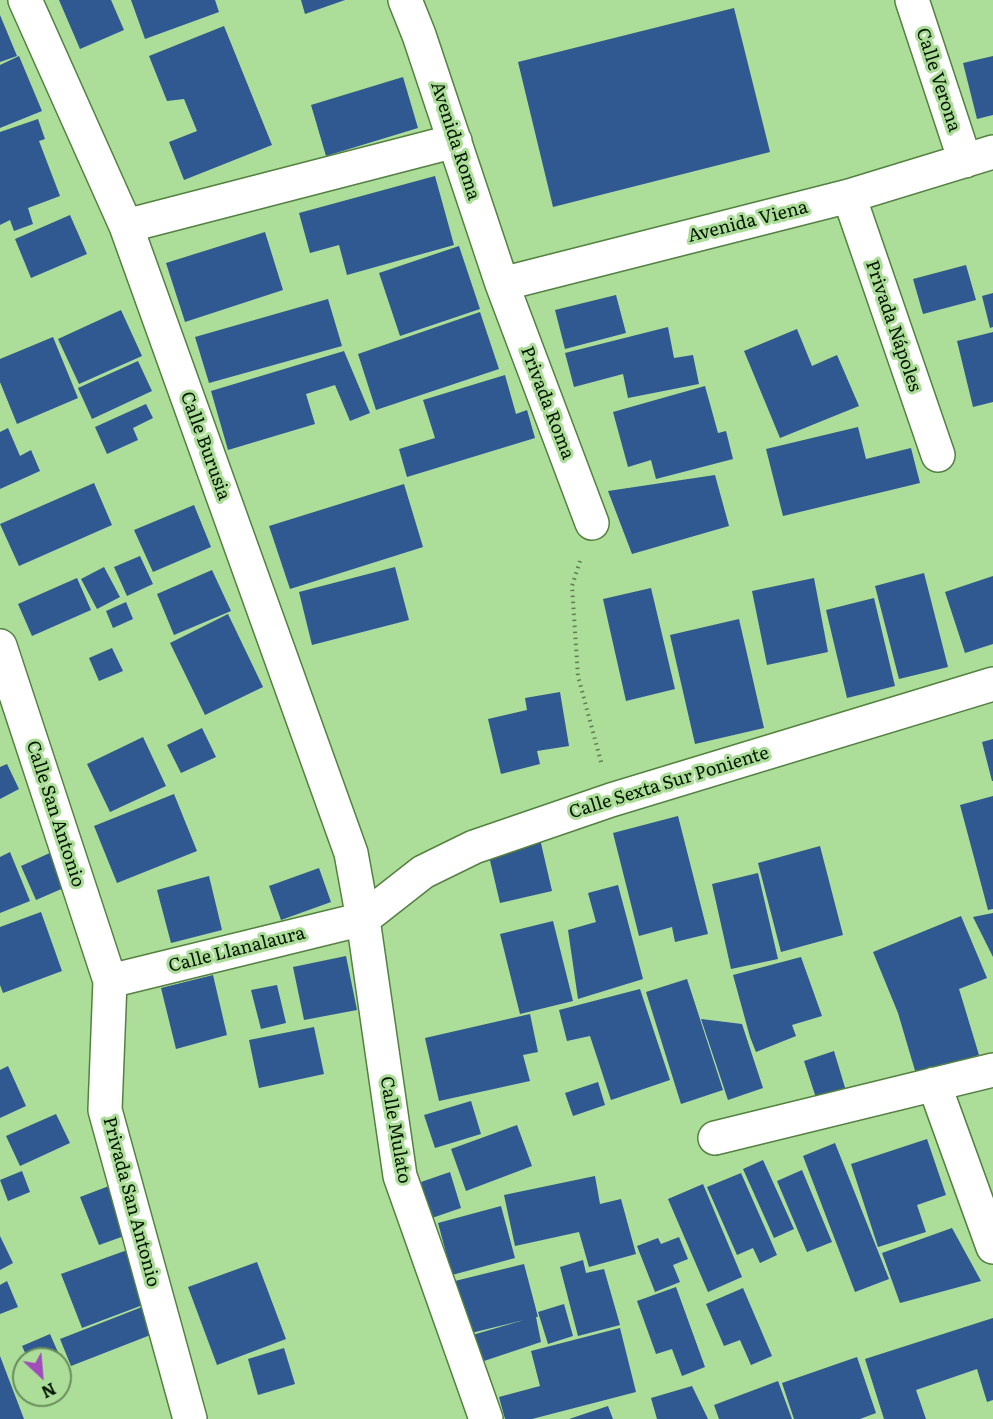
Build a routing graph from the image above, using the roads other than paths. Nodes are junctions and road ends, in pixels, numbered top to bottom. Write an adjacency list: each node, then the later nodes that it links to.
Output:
1 (26, 0): 7 (street, Calle Burusia)
2 (912, 0): 5 (street, Calle Verona)
3 (412, 1): 4 (street, Avenida Roma)
4 (455, 141): 7 (street); 8 (street, Avenida Roma)
5 (979, 157): 6 (street, Avenida Viena)
6 (849, 196): 8 (street, Avenida Viena); 9 (street, Privada Nápoles)
7 (126, 226): 13 (street, Calle Burusia)
8 (502, 284): 10 (street, Privada Roma)
9 (938, 455)
10 (592, 523)
11 (0, 646): 14 (street, Calle San Antonio)
12 (993, 684): 13 (street, Calle Sexta Sur Poniente)
13 (362, 910): 14 (street, Calle Llanalaura); 20 (street, Calle Mulato)
14 (110, 981): 19 (street, Privada San Antonio)
15 (993, 1070): 16 (street)
16 (934, 1084): 17 (street); 18 (street)
17 (715, 1138)
18 (993, 1247)
19 (190, 1419)
20 (486, 1419)

